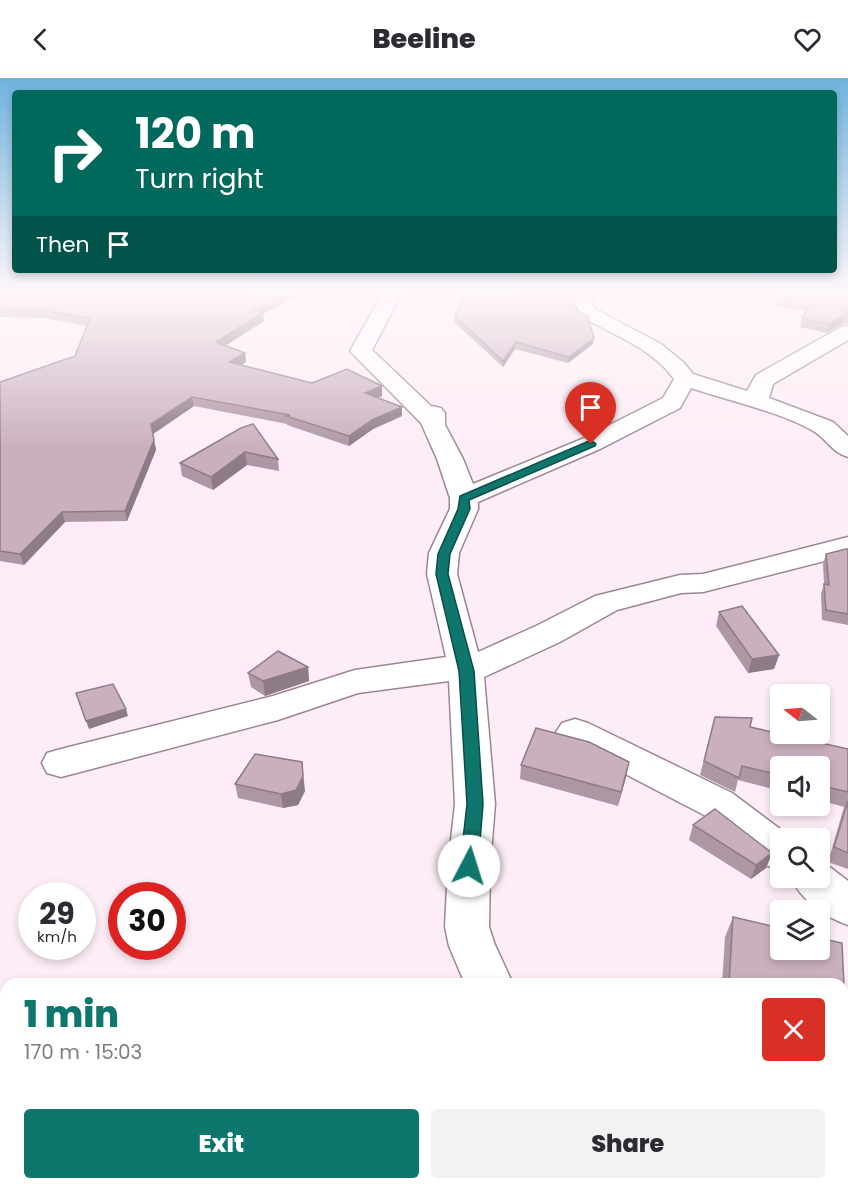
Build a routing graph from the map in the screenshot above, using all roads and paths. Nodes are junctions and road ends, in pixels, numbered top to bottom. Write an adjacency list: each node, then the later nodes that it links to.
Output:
1 (364, 346): 7 (street)
2 (648, 346): 4 (street)
3 (823, 346): 5 (street)
4 (685, 379): 5 (street); 7 (street)
5 (757, 402): 6 (street)
6 (848, 449)
7 (464, 498): 9 (street)
8 (848, 546): 9 (street)
9 (466, 671): 11 (street); 15 (street)
10 (575, 732): 12 (street)
11 (61, 763)
12 (770, 845)
13 (825, 888): 14 (street)
14 (848, 906)
15 (486, 978)

